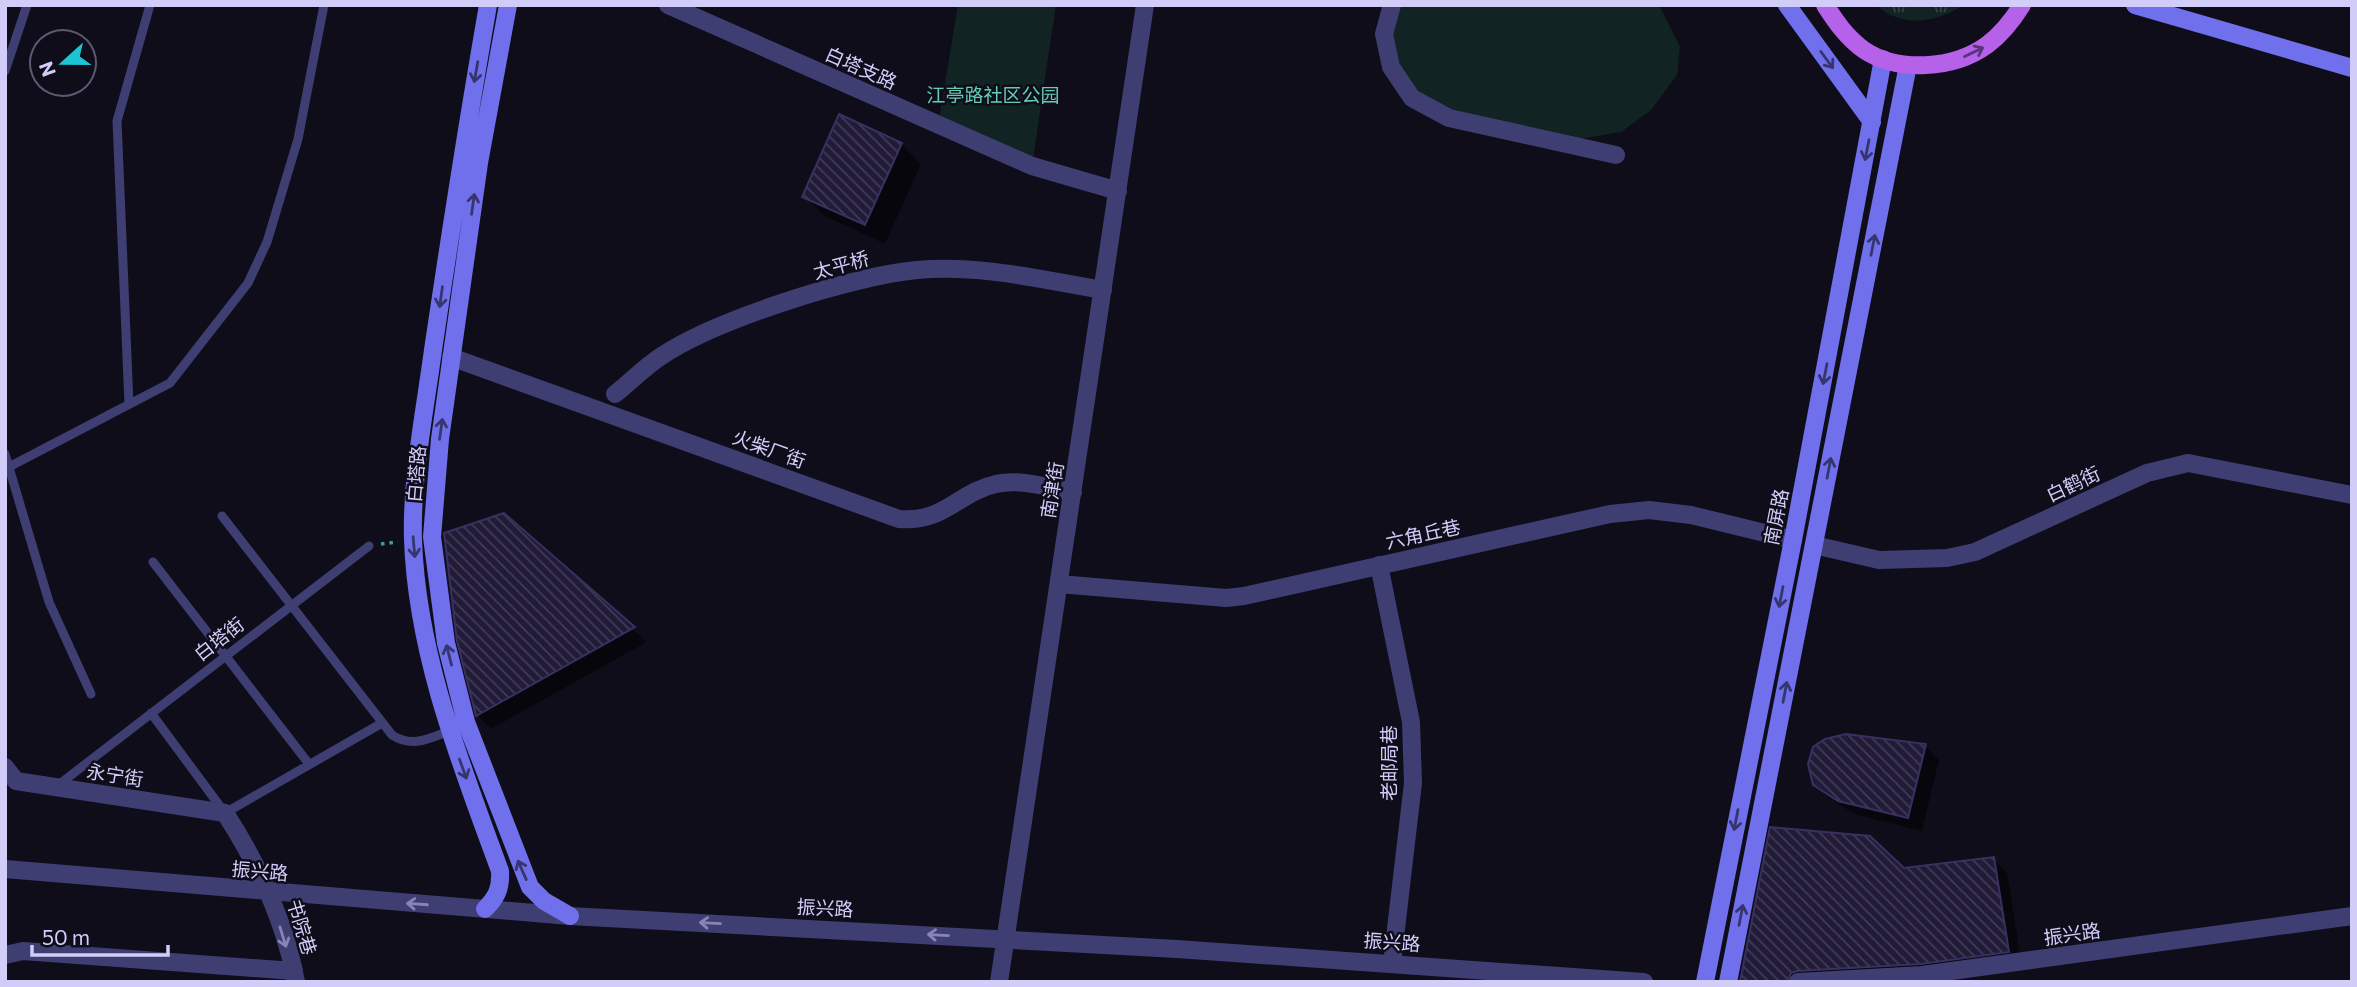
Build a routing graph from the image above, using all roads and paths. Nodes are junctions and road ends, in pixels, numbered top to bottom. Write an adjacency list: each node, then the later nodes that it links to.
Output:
1 (27, 5): 16 (lane)
2 (150, 5): 23 (lane)
3 (324, 5): 23 (lane)
4 (488, 5): 29 (street, 白塔路, one-way to 29)
5 (508, 5): 21 (street, 白塔路, one-way to 5)
6 (668, 5): 19 (street, 白塔支路)
7 (1145, 5): 19 (street, 南津街)
8 (1392, 5): 18 (street)
9 (1787, 5): 17 (street, one-way to 17)
10 (1825, 5): 13 (main road)
11 (2022, 5): 14 (main road, one-way to 11)
12 (2134, 5): 15 (street)
13 (1883, 59): 14 (main road); 17 (street, 南屏路)
14 (1908, 65): 31 (street, one-way to 14)
15 (2352, 68)
16 (5, 71)
17 (1872, 122): 30 (street, 南屏路, one-way to 30)
18 (1615, 155)
19 (1118, 191): 20 (street, 南津街)
20 (1103, 290): 22 (street, 太平桥); 26 (street, 南津街)
21 (452, 357): 26 (street, 火柴厂街); 49 (street, 白塔路, one-way to 21)
22 (615, 394)
23 (129, 404): 25 (lane)
24 (5, 454): 25 (lane)
25 (6, 468): 38 (lane)
26 (1073, 492): 35 (street, 南津街)
27 (2352, 495): 31 (street, 白鹤街)
28 (222, 516): 36 (lane)
29 (413, 539): 32 (path); 41 (street, 白塔路, one-way to 41)
30 (1793, 540): 34 (street, 六角丘巷); 58 (street, 南屏路, one-way to 58)
31 (1814, 545): 59 (street, one-way to 31)
32 (369, 546): 36 (lane, 白塔街)
33 (153, 562): 37 (lane)
34 (1379, 565): 35 (street, 六角丘巷); 53 (street, 老邮局巷)
35 (1059, 584): 51 (street, 南津街)
36 (291, 606): 37 (lane, 白塔街); 40 (lane)
37 (226, 656): 39 (lane, 白塔街); 42 (lane)
38 (91, 694)
39 (151, 713): 44 (lane, 白塔街); 45 (lane)
40 (382, 723): 41 (lane); 42 (lane)
41 (449, 731): 48 (street, 白塔路, one-way to 48)
42 (309, 764): 45 (lane)
43 (5, 767): 44 (street, 永宁街)
44 (55, 787): 45 (street, 永宁街)
45 (225, 813): 47 (street, 书院巷)
46 (5, 869): 47 (street, 振兴路)
47 (269, 893): 48 (street, 振兴路, one-way to 47); 55 (street, 书院巷, one-way to 55)
48 (485, 909): 49 (street, 振兴路)
49 (570, 916): 51 (street, 振兴路, one-way to 49)
50 (2352, 916): 54 (street, 振兴路)
51 (1006, 939): 53 (street, 振兴路); 56 (street, 南津街)
52 (5, 955): 55 (street)
53 (1392, 963): 57 (street, 振兴路)
54 (1963, 975): 60 (street, 振兴路)
55 (295, 976)
56 (999, 982)
57 (1644, 982)
58 (1705, 982)
59 (1728, 982)
60 (1798, 982)

